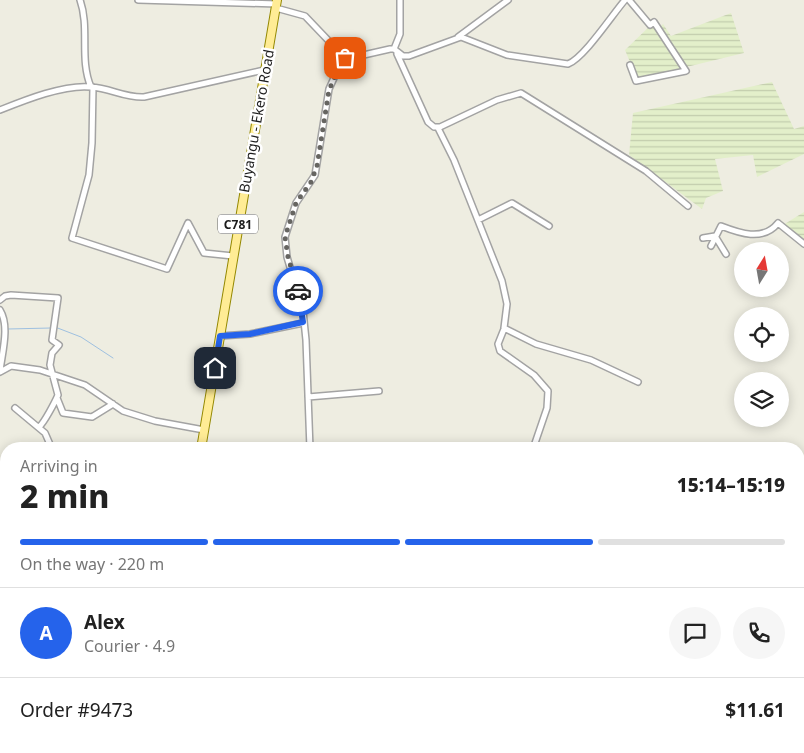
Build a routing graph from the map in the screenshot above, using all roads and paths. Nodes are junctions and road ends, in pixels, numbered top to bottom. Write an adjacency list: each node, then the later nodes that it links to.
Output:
1 (80, 0): 14 (street)
2 (138, 0): 7 (street)
3 (400, 0): 10 (street)
4 (508, 0): 9 (street)
5 (625, 0): 9 (street)
6 (629, 0): 12 (street)
7 (166, 1): 8 (street)
8 (277, 4): 11 (street); 13 (main road, Buyangu - Ekero Road / C781)
9 (458, 37): 10 (street)
10 (394, 49): 11 (street); 16 (street)
11 (343, 58): 28 (street)
12 (630, 65)
13 (264, 70): 14 (street); 25 (main road, Buyangu - Ekero Road / C781)
14 (92, 87): 15 (street); 25 (street)
15 (0, 110)
16 (438, 128): 17 (street); 18 (street)
17 (688, 206)
18 (478, 220): 19 (street); 29 (street)
19 (549, 226)
20 (715, 236): 21 (street); 22 (street); 23 (street); 24 (street)
21 (703, 238)
22 (804, 244)
23 (711, 246)
24 (726, 254)
25 (233, 256): 30 (main road, Buyangu - Ekero Road / C781)
26 (0, 300): 32 (street)
27 (0, 310): 31 (street)
28 (303, 322): 30 (street); 35 (street)
29 (504, 329): 33 (street); 44 (street)
30 (220, 336): 40 (main road, Buyangu - Ekero Road / C781)
31 (0, 371): 32 (street)
32 (50, 374): 36 (street); 37 (street)
33 (638, 382)
34 (378, 391): 35 (street)
35 (308, 397): 43 (street)
36 (57, 398): 37 (street); 39 (street)
37 (113, 404): 40 (street)
38 (16, 408): 39 (street)
39 (39, 427): 41 (street)
40 (204, 430): 42 (main road, Buyangu - Ekero Road / C781)
41 (50, 442)
42 (202, 442)
43 (310, 442)
44 (535, 442)

